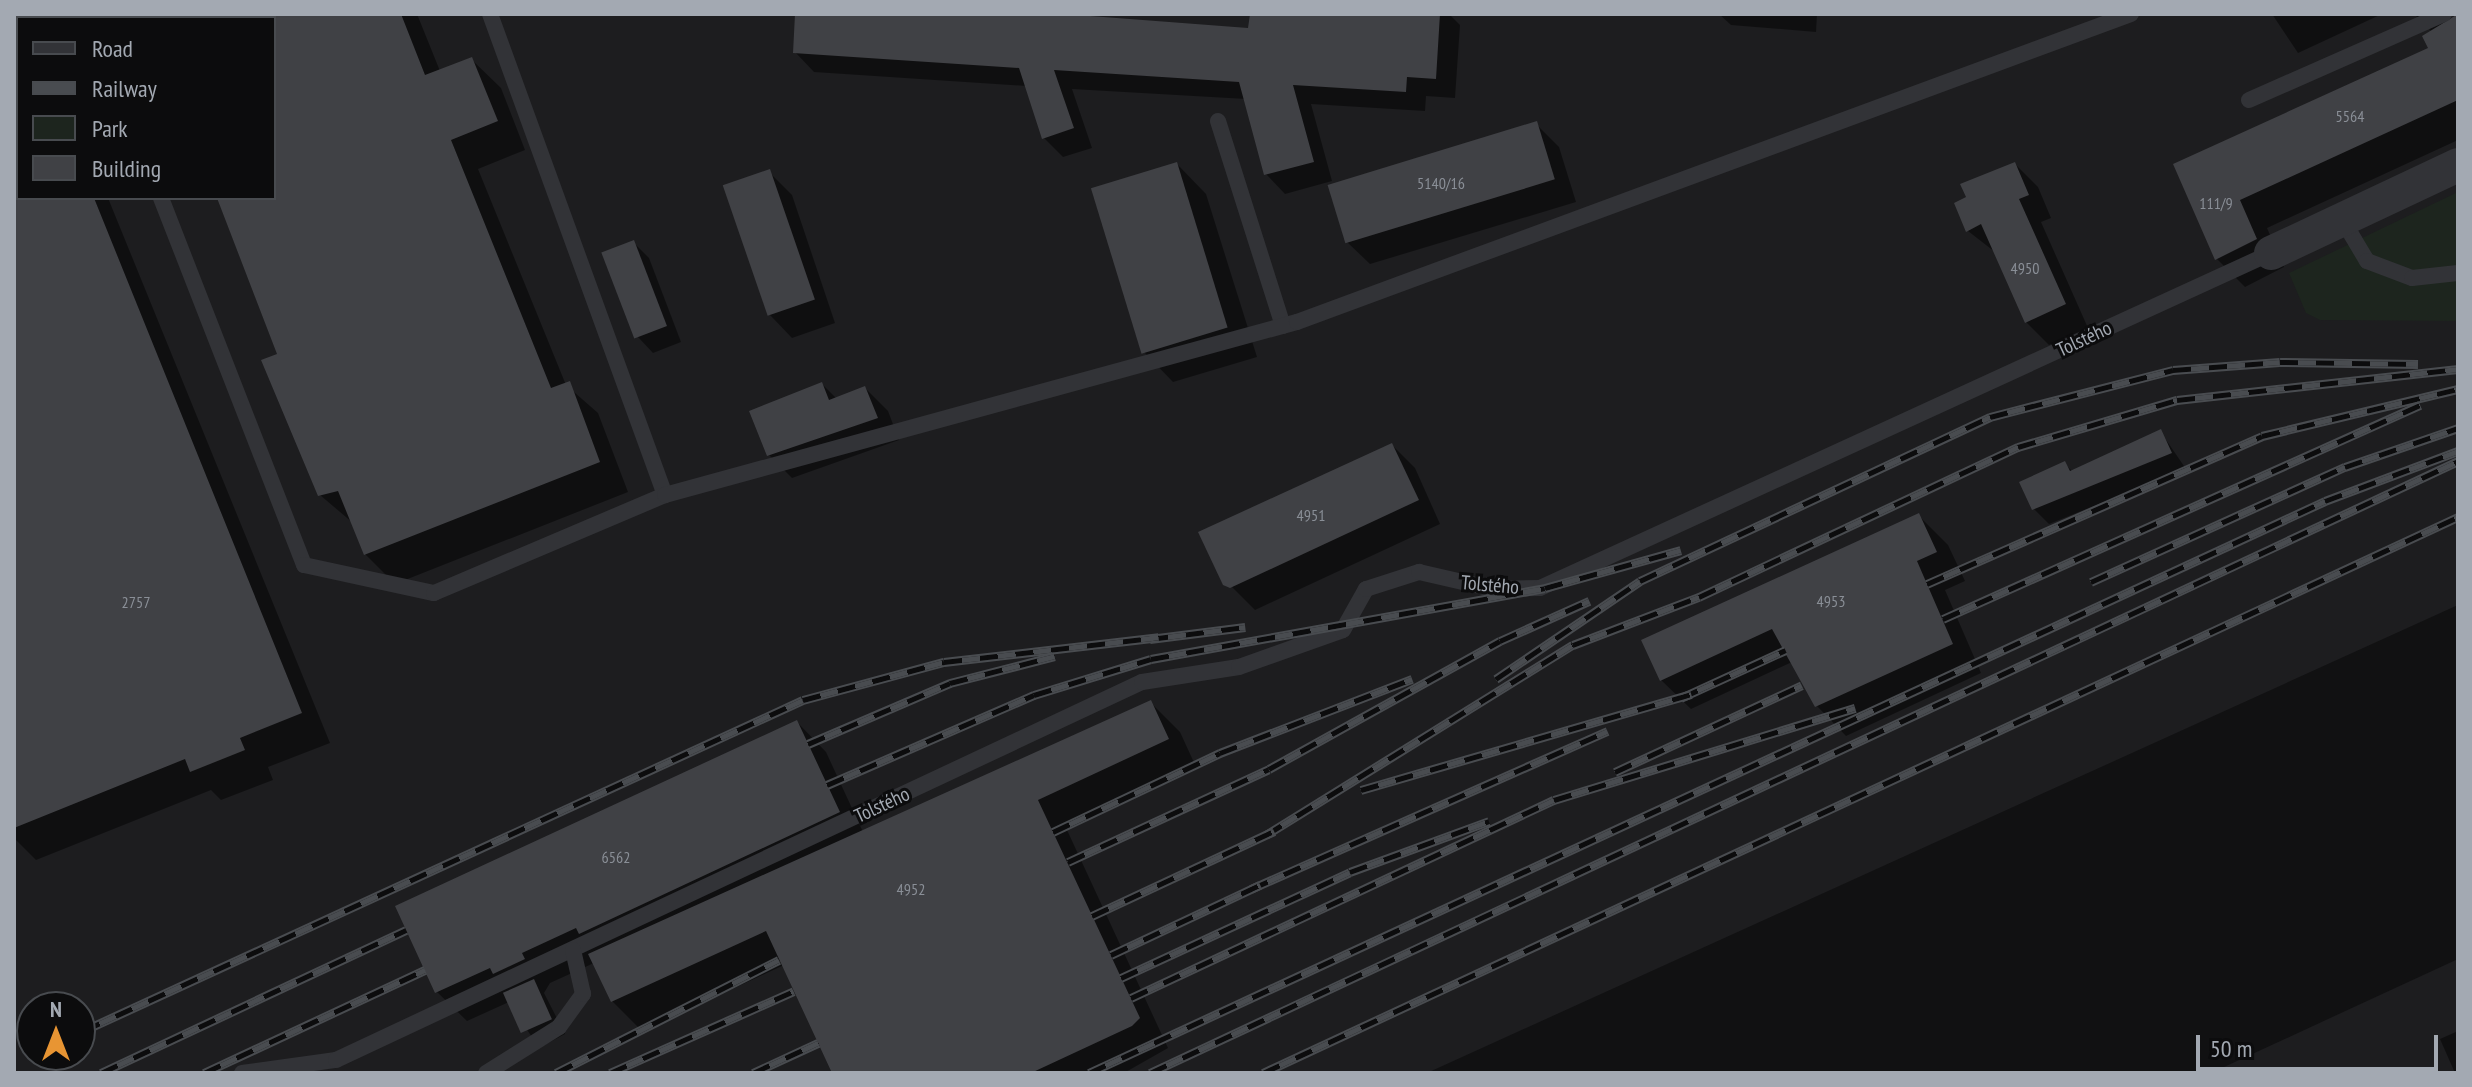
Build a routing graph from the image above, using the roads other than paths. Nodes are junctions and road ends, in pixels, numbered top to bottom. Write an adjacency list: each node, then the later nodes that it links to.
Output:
1 (490, 14): 12 (lane)
2 (2131, 14): 11 (lane)
3 (2444, 14): 4 (lane)
4 (2249, 100)
5 (1218, 121): 11 (lane)
6 (2458, 165): 8 (street, Tolstého)
7 (162, 200): 12 (lane)
8 (2342, 219): 9 (street, Tolstého); 10 (lane)
9 (2271, 253): 13 (lane, Tolstého)
10 (2458, 273)
11 (1283, 326): 12 (lane)
12 (665, 495)
13 (573, 950): 14 (lane, Tolstého); 15 (lane)
14 (242, 1073)
15 (486, 1073)

